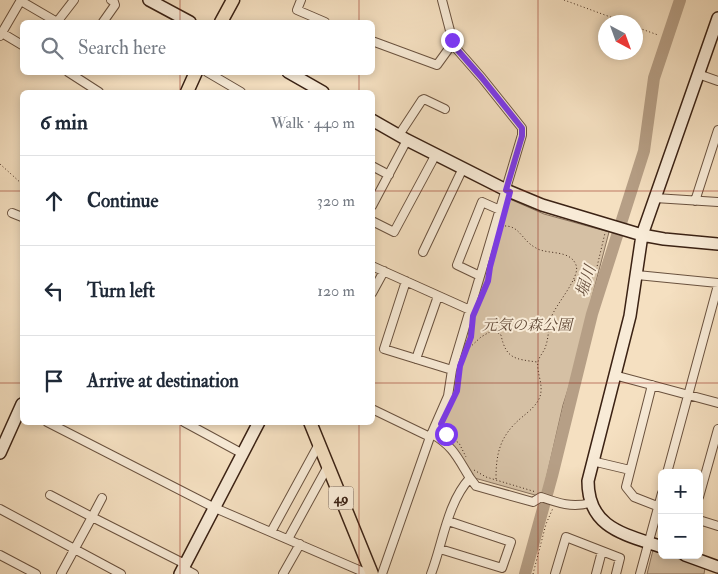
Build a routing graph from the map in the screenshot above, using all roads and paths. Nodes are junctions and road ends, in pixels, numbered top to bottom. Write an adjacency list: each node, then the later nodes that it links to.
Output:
1 (21, 0): 11 (street); 18 (street)
2 (74, 0): 12 (street)
3 (111, 0): 13 (street)
4 (149, 0): 14 (street)
5 (233, 0): 15 (main road)
6 (300, 0): 16 (street)
7 (442, 0): 23 (street)
8 (564, 0): 9 (path)
9 (605, 15)
10 (718, 18): 20 (street)
11 (54, 20)
12 (59, 20)
13 (104, 20)
14 (186, 20)
15 (223, 20)
16 (320, 20)
17 (643, 30): 19 (path)
18 (1, 34): 22 (street)
19 (658, 35)
20 (714, 39): 24 (street)
21 (375, 42): 23 (street)
22 (20, 44)
23 (454, 46): 44 (street)
24 (698, 74): 29 (street); 45 (street)
25 (71, 75): 30 (street)
26 (195, 75): 31 (main road)
27 (212, 75): 32 (street)
28 (293, 75): 33 (street)
29 (718, 80)
30 (96, 90)
31 (188, 90)
32 (238, 90)
33 (320, 90)
34 (445, 109): 37 (street)
35 (375, 122): 37 (street)
36 (718, 130): 46 (street)
37 (403, 138): 38 (street); 42 (street)
38 (436, 154): 41 (street); 52 (street)
39 (0, 164): 43 (path)
40 (375, 168): 42 (street)
41 (463, 168): 44 (street); 57 (street)
42 (389, 175): 47 (street)
43 (20, 182)
44 (506, 190): 49 (street); 53 (street)
45 (655, 198): 46 (street); 55 (street)
46 (695, 201): 48 (street)
47 (375, 202)
48 (718, 202)
49 (500, 210): 62 (street); 62 (street)
50 (12, 213): 51 (street)
51 (20, 217)
52 (375, 222)
53 (608, 225): 55 (street); 63 (path)
54 (500, 226): 63 (path)
55 (642, 235): 56 (street); 61 (street)
56 (718, 244)
57 (423, 252)
58 (375, 267): 59 (street)
59 (384, 271): 64 (street); 66 (street)
60 (488, 273): 67 (path)
61 (637, 275): 65 (street); 76 (street)
62 (480, 276): 69 (street)
63 (574, 279): 74 (path)
64 (406, 281): 68 (street); 72 (street)
65 (718, 284): 78 (street)
66 (375, 288)
67 (482, 294)
68 (438, 296): 69 (street); 72 (street)
69 (470, 310): 75 (street)
70 (472, 327): 71 (path)
71 (466, 351): 73 (path); 74 (path)
72 (416, 359): 75 (street)
73 (463, 359)
74 (538, 362): 100 (path)
75 (452, 370): 88 (street)
76 (614, 375): 77 (street); 94 (street)
77 (652, 385): 78 (street); 98 (street)
78 (688, 394): 79 (street); 97 (street)
79 (718, 403)
80 (375, 410): 88 (street)
81 (20, 412): 91 (street)
82 (53, 425): 107 (street)
83 (190, 425): 92 (street)
84 (258, 425): 92 (street)
85 (311, 425): 90 (main road, 49)
86 (718, 429): 89 (street)
87 (446, 434): 93 (path)
88 (431, 435): 99 (street); 134 (street)
89 (717, 439): 101 (street)
90 (319, 444): 95 (main road, 49); 115 (street)
91 (0, 451)
92 (243, 454): 107 (street)
93 (467, 461)
94 (592, 461): 98 (street); 105 (street)
95 (328, 466): 116 (street); 133 (main road, 49)
96 (472, 468): 100 (path)
97 (668, 469)
98 (630, 470): 106 (street)
99 (470, 478): 103 (street); 112 (street)
100 (496, 480): 103 (path)
101 (703, 484)
102 (50, 495): 111 (street)
103 (541, 497): 105 (street)
104 (102, 498): 111 (street)
105 (590, 503): 117 (street)
106 (658, 506)
107 (215, 508): 115 (street); 126 (street)
108 (553, 508): 136 (path)
109 (0, 509): 121 (street)
110 (658, 513): 117 (street)
111 (92, 517): 121 (street); 126 (street)
112 (448, 521): 120 (street); 120 (street)
113 (703, 521): 114 (street)
114 (718, 526)
115 (271, 532): 116 (street)
116 (288, 539): 118 (street)
117 (648, 542): 119 (street); 140 (street)
118 (300, 544): 131 (street); 132 (street)
119 (658, 546)
120 (440, 549): 135 (street)
121 (74, 550): 128 (street); 129 (street)
122 (602, 551): 137 (street); 138 (street); 139 (street)
123 (0, 555): 127 (street)
124 (696, 559): 125 (street)
125 (718, 567)
126 (182, 569): 130 (street)
127 (36, 574)
128 (61, 574)
129 (121, 574)
130 (194, 574)
131 (283, 574)
132 (368, 574)
133 (372, 574)
134 (382, 574)
135 (431, 574)
136 (533, 574)
137 (555, 574)
138 (596, 574)
139 (616, 574)
140 (640, 574)

